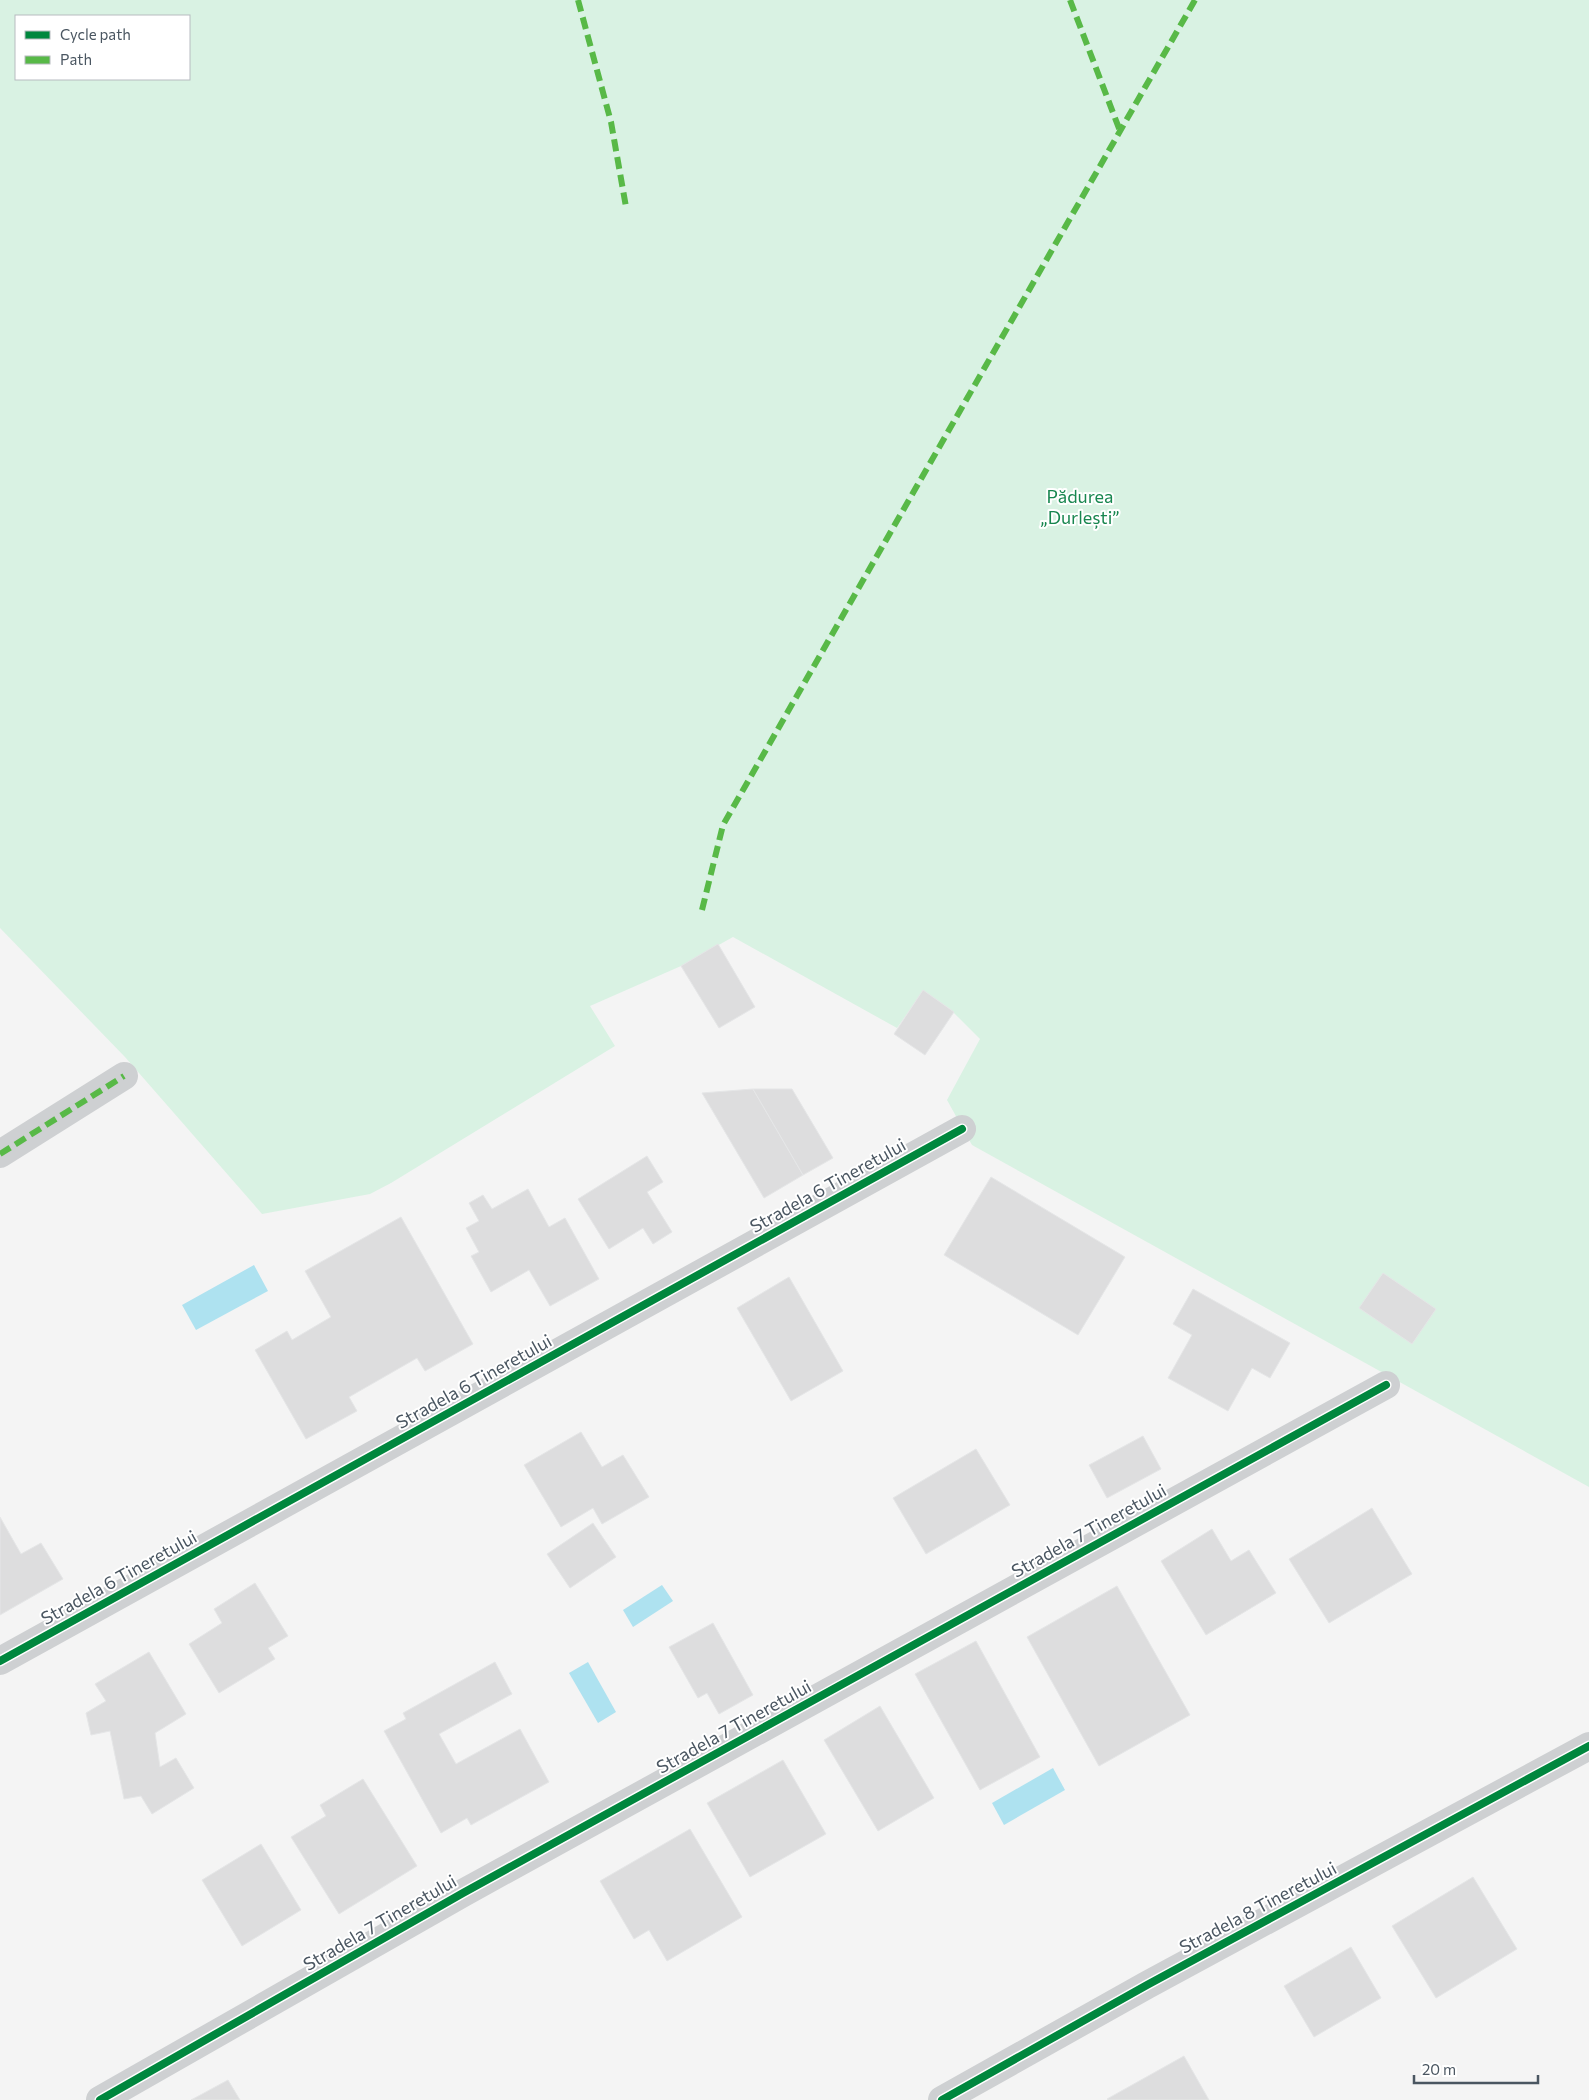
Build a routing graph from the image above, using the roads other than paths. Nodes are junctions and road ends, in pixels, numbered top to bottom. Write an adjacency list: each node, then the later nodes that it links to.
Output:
1 (124, 1076): 3 (street)
2 (962, 1129): 5 (street, Stradela 6 Tineretului)
3 (0, 1154)
4 (1386, 1385): 7 (street, Stradela 7 Tineretului)
5 (0, 1661)
6 (1589, 1746): 8 (street, Stradela 8 Tineretului)
7 (100, 2100)
8 (942, 2100)

